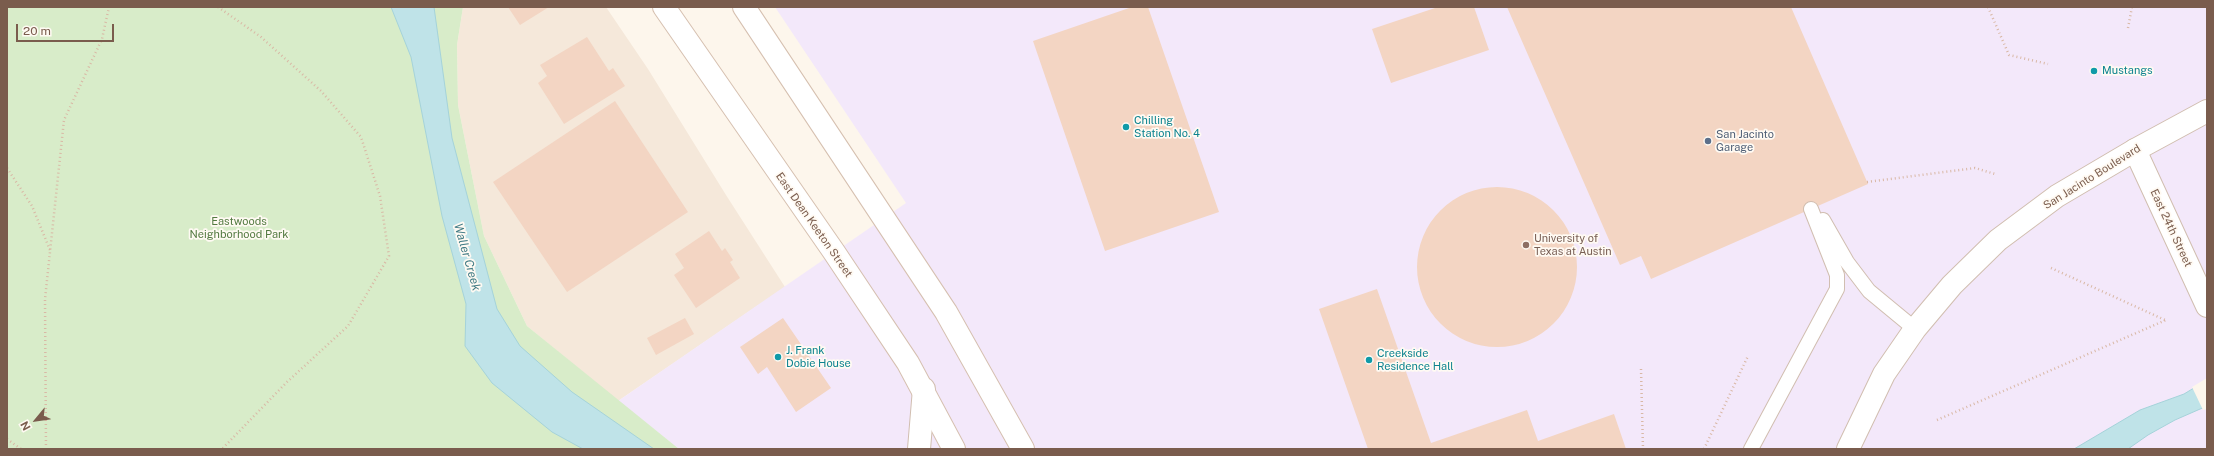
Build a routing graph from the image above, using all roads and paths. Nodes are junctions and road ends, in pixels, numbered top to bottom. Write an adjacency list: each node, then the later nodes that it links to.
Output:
1 (110, 7): 14 (path)
2 (218, 7): 25 (path)
3 (664, 7): 20 (main road, East Dean Keeton Street)
4 (744, 7): 28 (main road)
5 (1988, 7): 8 (path)
6 (2132, 7): 7 (path)
7 (2128, 28)
8 (2048, 64)
9 (2207, 111): 10 (main road, San Jacinto Boulevard)
10 (2135, 150): 16 (main road, East 24th Street); 17 (main road, San Jacinto Boulevard)
11 (7, 168): 14 (path)
12 (1995, 174): 13 (path)
13 (1867, 182)
14 (50, 251): 24 (path)
15 (2051, 268): 21 (path)
16 (2207, 306)
17 (1915, 329): 31 (lane); 32 (main road, San Jacinto Boulevard)
18 (1748, 356): 30 (path)
19 (1641, 369): 29 (path)
20 (924, 389): 26 (main road); 27 (main road, East Dean Keeton Street)
21 (1937, 420)
22 (7, 440): 23 (path)
23 (20, 449)
24 (46, 449)
25 (222, 449)
26 (919, 449)
27 (954, 449)
28 (1023, 449)
29 (1643, 449)
30 (1704, 449)
31 (1751, 449)
32 (1848, 449)

